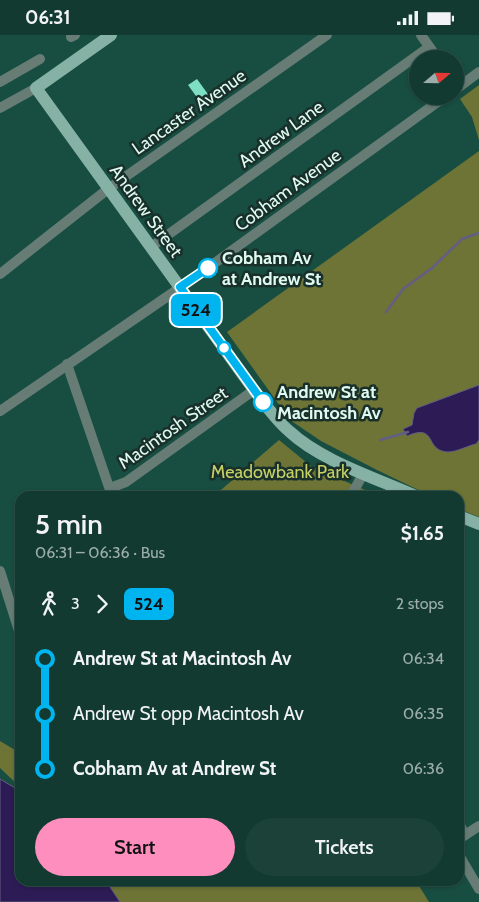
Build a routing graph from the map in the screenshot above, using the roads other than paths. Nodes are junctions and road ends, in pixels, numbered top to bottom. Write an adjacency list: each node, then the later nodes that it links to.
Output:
1 (111, 35): 10 (main road)
2 (327, 35): 13 (street, Lancaster Avenue)
3 (421, 35): 4 (street)
4 (429, 47): 5 (street); 14 (street, Andrew Lane)
5 (431, 50)
6 (40, 59): 8 (street)
7 (479, 72): 9 (street)
8 (0, 82)
9 (464, 82)
10 (36, 88): 12 (street); 13 (main road, Andrew Street)
11 (433, 105): 16 (street, Cobham Avenue)
12 (0, 108)
13 (108, 189): 14 (main road, Andrew Street); 15 (street, Lancaster Avenue)
14 (151, 247): 16 (main road, Andrew Street)
15 (0, 274)
16 (180, 287): 17 (street, Cobham Avenue); 18 (main road, Andrew Street)
17 (67, 364): 19 (street, Cobham Avenue); 21 (street)
18 (254, 390): 20 (main road, Andrew Street); 22 (street, Macintosh Street)
19 (0, 411)
20 (364, 474): 23 (street); 24 (main road, Andrew Street)
21 (111, 491)
22 (112, 491)
23 (355, 491)
24 (404, 491)
25 (464, 518): 26 (main road)
26 (479, 524)
27 (0, 571): 28 (street)
28 (15, 618)
29 (479, 827): 30 (street)
30 (464, 836)
31 (464, 864): 32 (street)
32 (479, 889)

